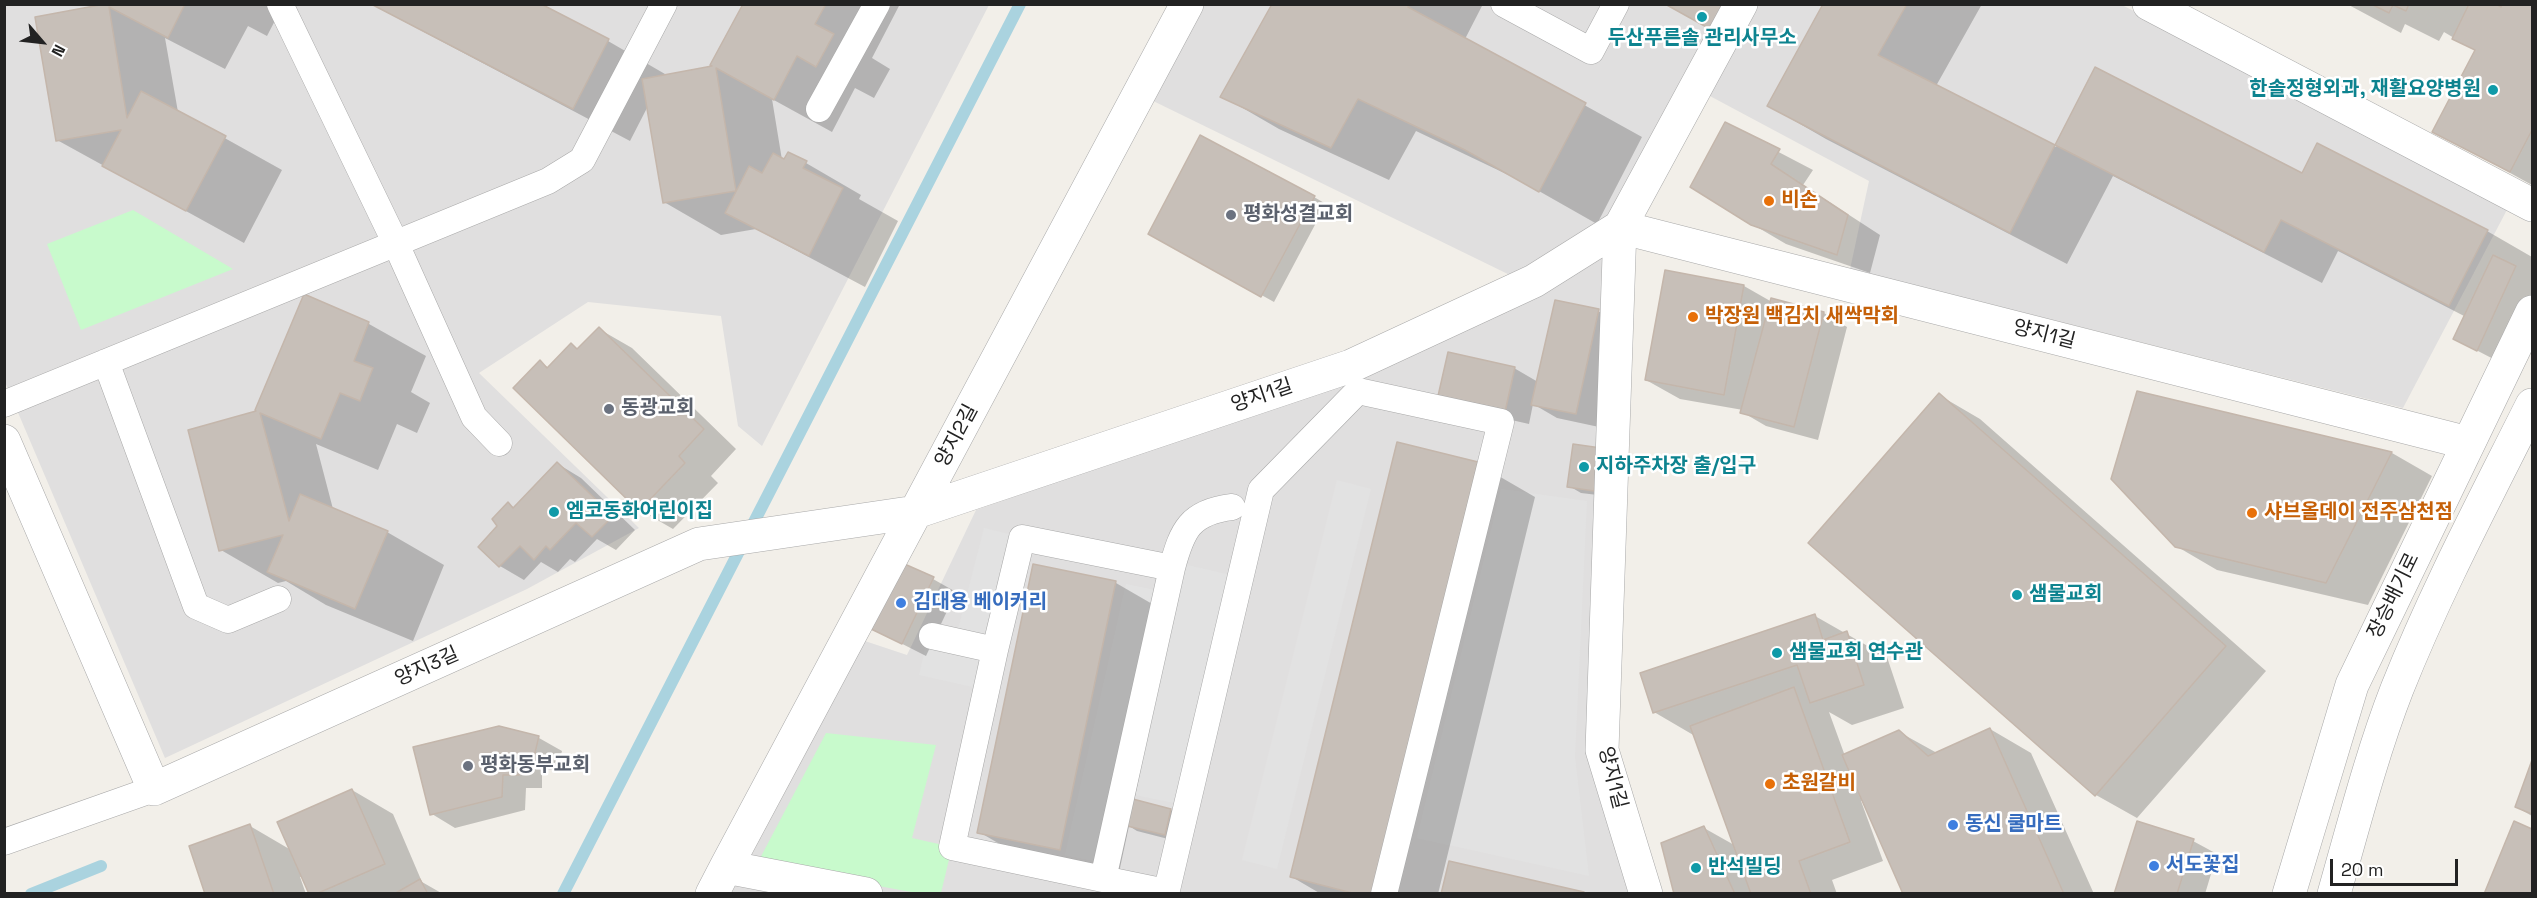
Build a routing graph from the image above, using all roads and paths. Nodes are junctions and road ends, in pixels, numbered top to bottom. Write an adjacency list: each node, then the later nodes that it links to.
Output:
1 (280, 4): 13 (lane)
2 (664, 4): 13 (lane)
3 (877, 4): 10 (lane)
4 (1187, 4): 22 (street, 양지2길)
5 (1504, 4): 6 (lane)
6 (1616, 4)
7 (1741, 4): 12 (street, 양지1길)
8 (2149, 4): 9 (street)
9 (2193, 14): 11 (street)
10 (819, 109)
11 (2532, 205)
12 (1620, 227): 20 (street, 양지1길); 22 (street, 양지1길); 35 (street, 양지1길)
13 (396, 244): 15 (lane); 19 (lane)
14 (2532, 312): 20 (street, 장승배기로)
15 (106, 362): 16 (lane); 25 (lane)
16 (4, 404)
17 (2532, 405): 37 (street, 장승배기로)
18 (4, 441): 28 (street)
19 (500, 443)
20 (2468, 443): 36 (street, 장승배기로)
21 (1232, 507): 24 (lane)
22 (916, 512): 23 (street, 양지1길); 31 (street, 양지2길)
23 (884, 517): 28 (street, 양지3길)
24 (1172, 568): 27 (lane); 30 (lane)
25 (278, 599)
26 (932, 636): 27 (lane)
27 (994, 650): 30 (lane)
28 (154, 789): 29 (lane, 양지3길)
29 (4, 842)
30 (1103, 879): 32 (lane)
31 (719, 880): 33 (street, 양지2길)
32 (1166, 893): 34 (lane)
33 (866, 894)
34 (1384, 894)
35 (1646, 894)
36 (2289, 894)
37 (2334, 894)

